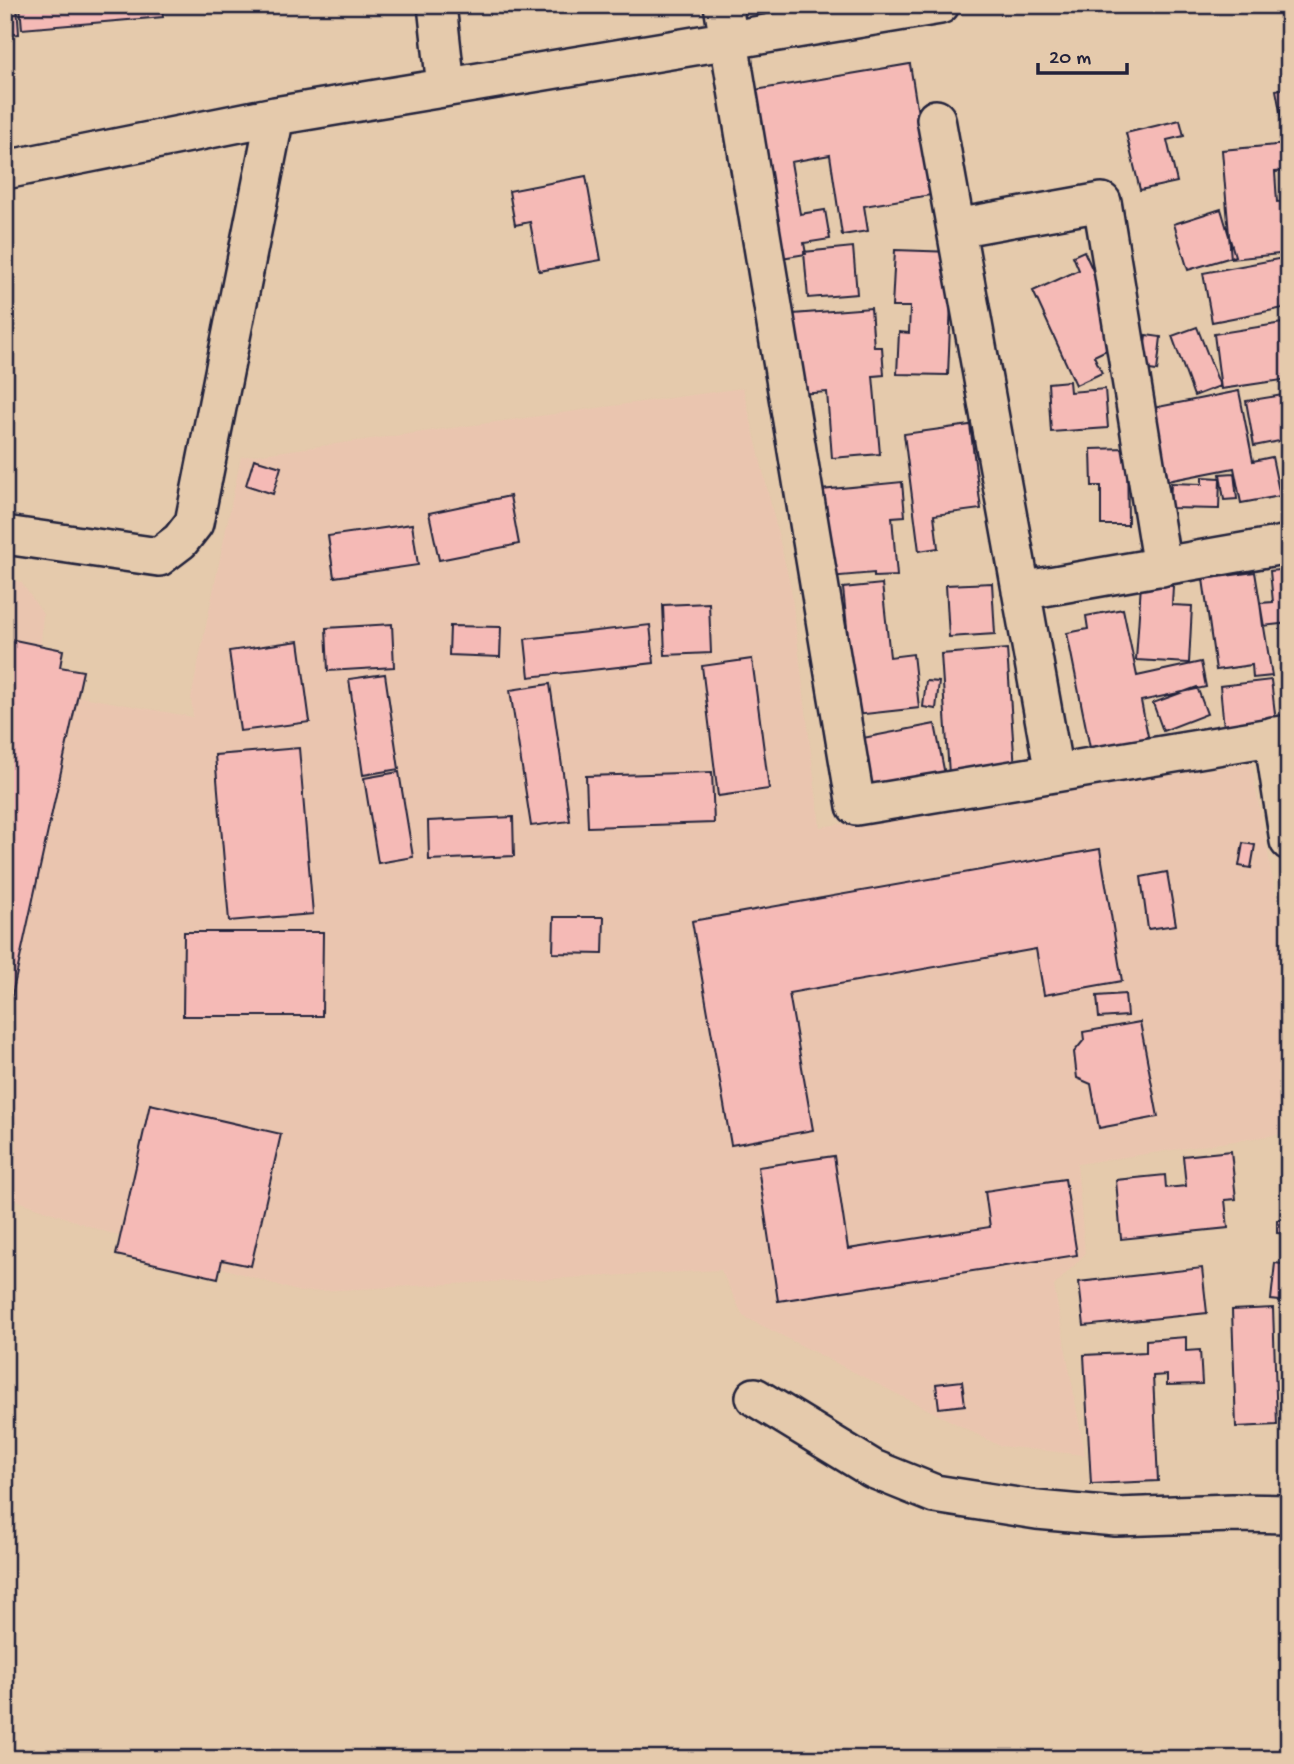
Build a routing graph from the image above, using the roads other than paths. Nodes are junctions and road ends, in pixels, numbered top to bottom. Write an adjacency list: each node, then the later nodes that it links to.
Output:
1 (437, 5): 4 (street)
2 (931, 6): 3 (street)
3 (726, 23): 4 (street); 14 (street)
4 (446, 87): 5 (street)
5 (275, 116): 7 (street); 9 (street)
6 (936, 119): 8 (street)
7 (5, 170)
8 (956, 228): 11 (street); 12 (street)
9 (5, 535)
10 (1289, 544): 11 (street)
11 (1162, 567): 12 (street)
12 (1021, 591): 14 (street)
13 (1281, 735): 14 (street); 15 (street)
14 (1054, 773)
15 (1289, 841)
16 (755, 1397): 17 (street)
17 (1289, 1514)

